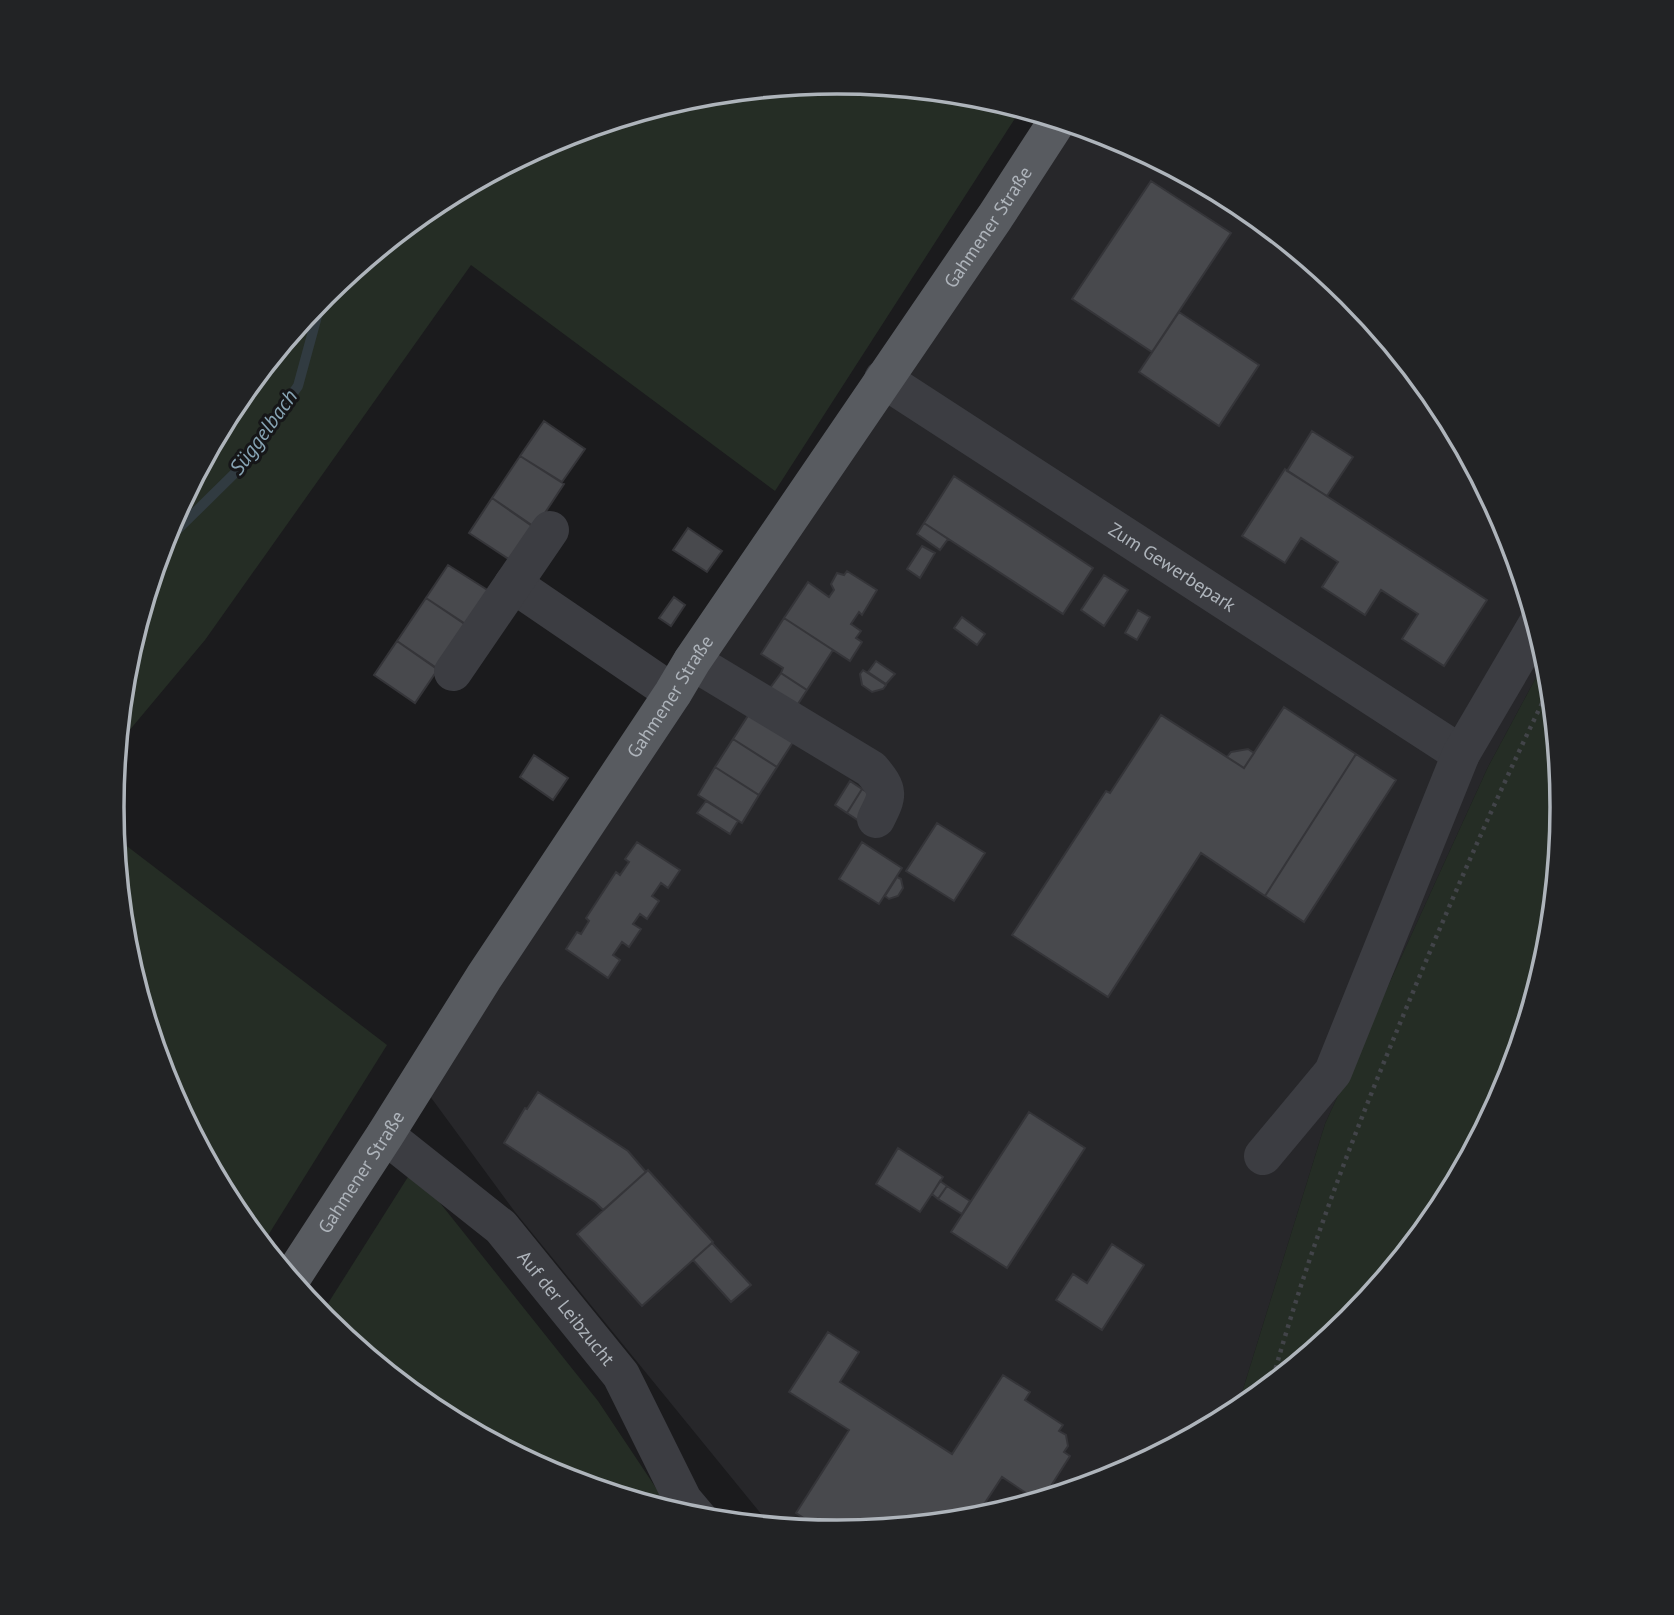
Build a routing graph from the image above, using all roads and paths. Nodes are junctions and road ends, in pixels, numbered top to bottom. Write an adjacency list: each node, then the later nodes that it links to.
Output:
1 (1053, 128): 2 (main road, Gahmener Straße)
2 (883, 379): 6 (main road, Gahmener Straße); 10 (street, Zum Gewerbepark)
3 (550, 530): 4 (street)
4 (513, 584): 7 (street); 8 (street)
5 (1529, 638): 10 (street)
6 (692, 661): 8 (main road, Gahmener Straße); 11 (street)
7 (453, 672)
8 (673, 693): 12 (main road, Gahmener Straße)
9 (1542, 703): 15 (path)
10 (1461, 754): 13 (street)
11 (876, 819)
12 (385, 1135): 14 (main road, Gahmener Straße); 16 (street, Auf der Leibzucht)
13 (1263, 1156)
14 (296, 1272)
15 (1276, 1369)
16 (687, 1504)

